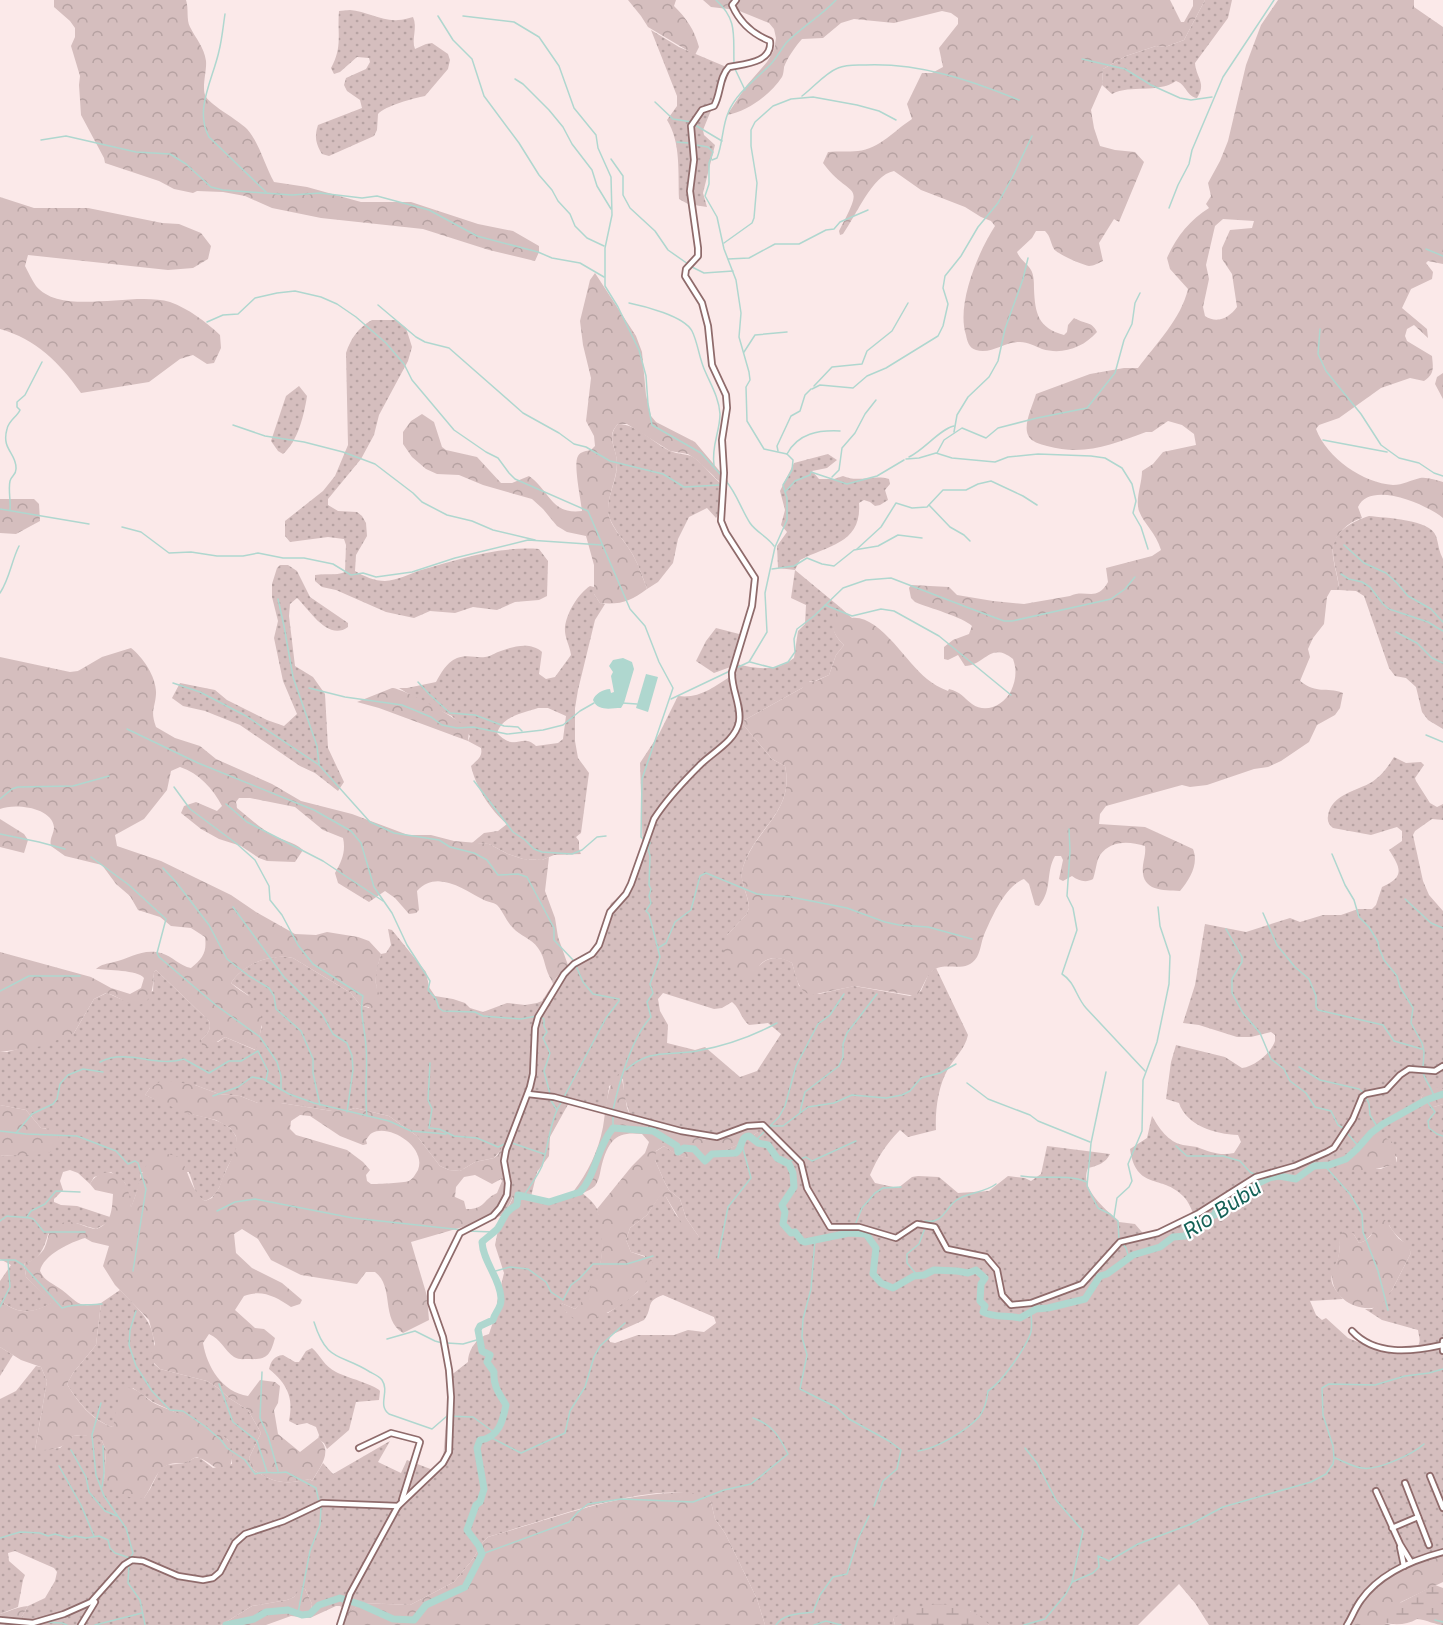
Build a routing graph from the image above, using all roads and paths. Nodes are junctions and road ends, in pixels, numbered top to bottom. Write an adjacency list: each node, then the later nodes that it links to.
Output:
1 (736, 0): 3 (street)
2 (1443, 1066): 3 (street)
3 (528, 1094): 10 (street)
4 (1352, 1331): 5 (street)
5 (1443, 1346)
6 (359, 1448): 10 (street)
7 (1430, 1476): 11 (street)
8 (1405, 1483): 12 (street)
9 (1376, 1491): 13 (street)
10 (400, 1504): 19 (street); 22 (street)
11 (1443, 1509)
12 (1418, 1517): 13 (street); 15 (street)
13 (1392, 1528): 14 (street)
14 (1400, 1544): 17 (street); 18 (street)
15 (1429, 1545)
16 (1443, 1552): 17 (street)
17 (1411, 1562): 18 (street)
18 (1404, 1566): 23 (street)
19 (101, 1592): 20 (street); 21 (street)
20 (0, 1620)
21 (81, 1625)
22 (340, 1625)
23 (1347, 1625)

